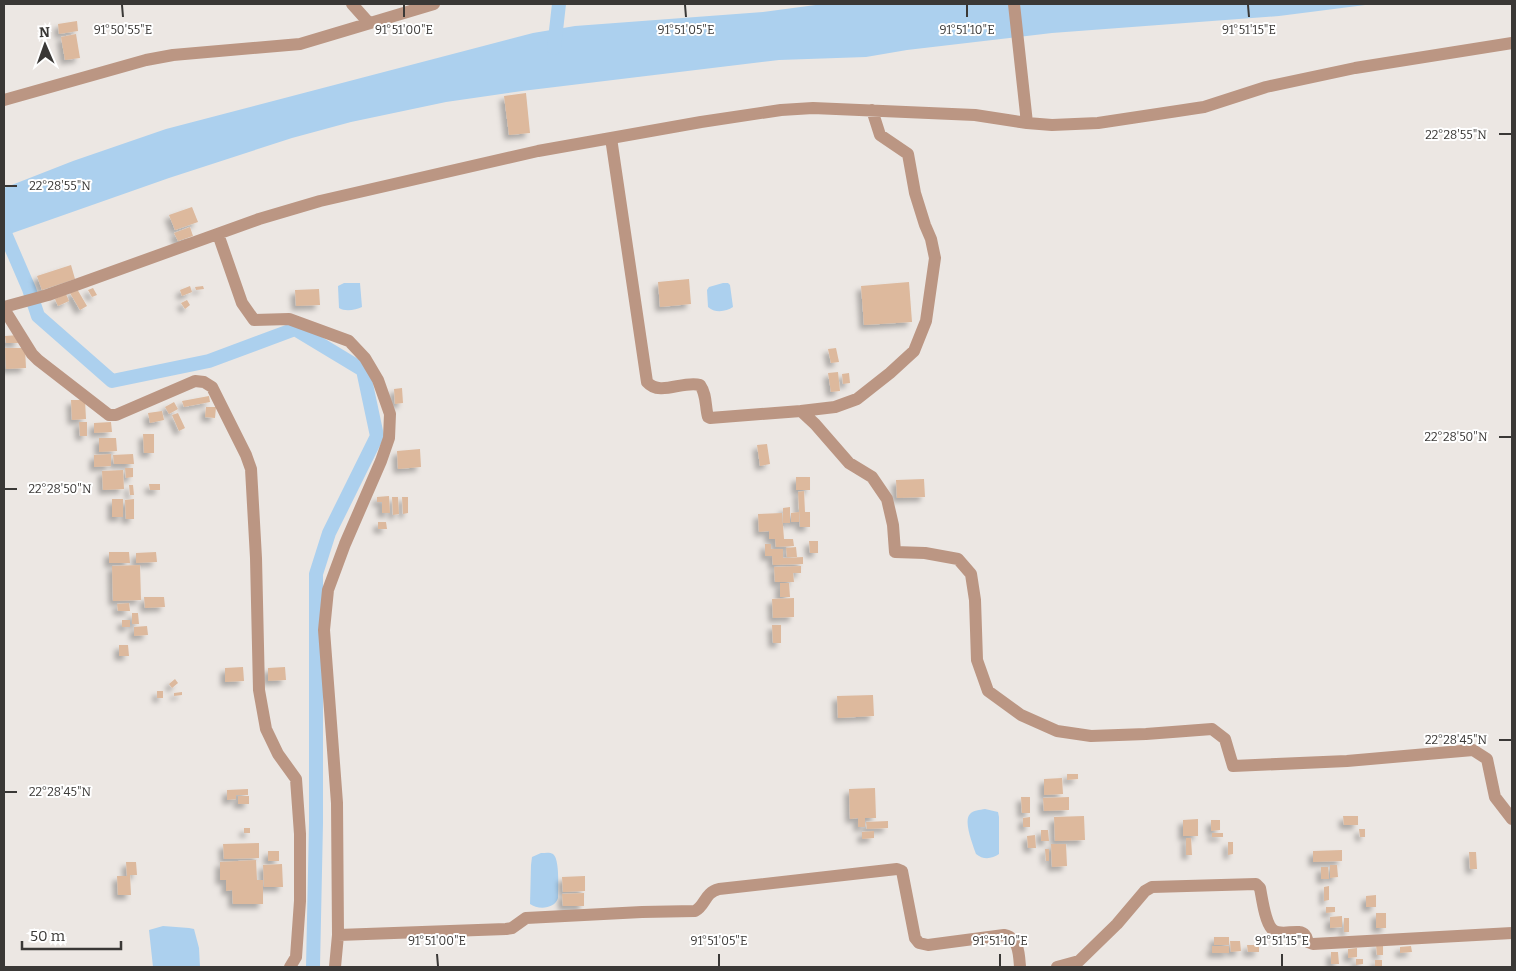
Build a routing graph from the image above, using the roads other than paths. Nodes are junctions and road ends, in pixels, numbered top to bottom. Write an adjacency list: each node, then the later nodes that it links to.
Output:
1 (352, 4): 4 (street)
2 (434, 4): 4 (street)
3 (1014, 4): 8 (street)
4 (369, 23): 6 (street)
5 (1512, 43): 8 (street)
6 (4, 100)
7 (872, 110): 8 (street); 9 (street); 12 (street)
8 (1027, 123)
9 (611, 138): 10 (street); 12 (street)
10 (218, 234): 11 (street); 15 (street)
11 (7, 306): 16 (street)
12 (801, 411): 13 (street)
13 (1512, 819)
14 (1512, 933): 19 (street)
15 (338, 935): 17 (street); 18 (street)
16 (290, 967)
17 (335, 967)
18 (1020, 967)
19 (1057, 967)

